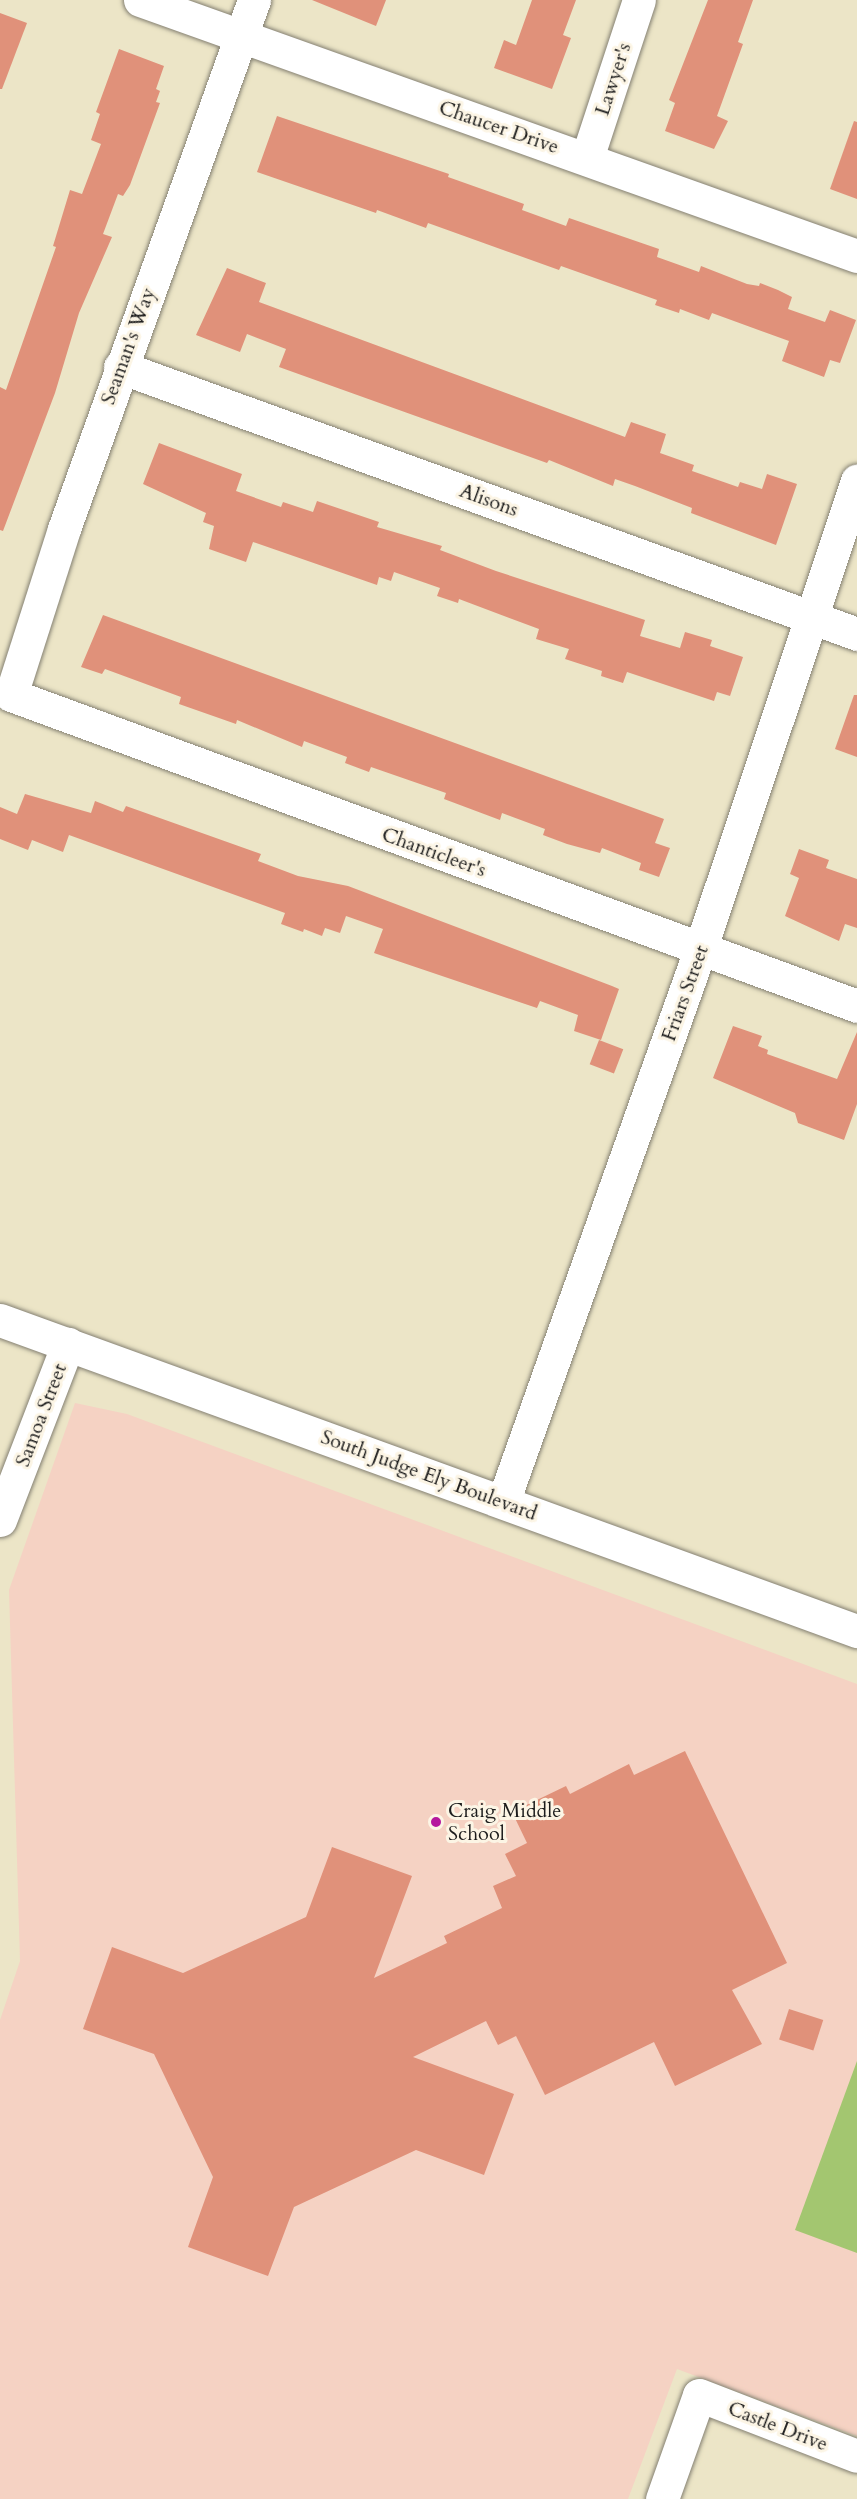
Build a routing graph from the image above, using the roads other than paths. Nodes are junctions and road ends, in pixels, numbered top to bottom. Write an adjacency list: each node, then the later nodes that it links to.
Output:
1 (140, 0): 4 (street, Chaucer Drive)
2 (254, 0): 4 (street, Seaman's Way)
3 (639, 0): 5 (street, Lawyer's)
4 (240, 37): 5 (street, Chaucer Drive); 7 (street, Seaman's Way)
5 (587, 158): 6 (street, Chaucer Drive)
6 (857, 256)
7 (120, 367): 9 (street, Alisons); 11 (street, Seaman's Way)
8 (857, 481): 9 (street, Friars Street)
9 (812, 618): 10 (street, Alisons); 12 (street, Friars Street)
10 (857, 634)
11 (11, 695): 12 (street, Chanticleer's)
12 (700, 950): 13 (street, Chanticleer's); 16 (street, Friars Street)
13 (857, 1006)
14 (0, 1320): 15 (street, South Judge Ely Boulevard)
15 (68, 1344): 16 (street, South Judge Ely Boulevard); 17 (street, Samoa Street)
16 (503, 1502): 18 (street, South Judge Ely Boulevard)
17 (0, 1520)
18 (857, 1631)
19 (857, 2456): 20 (street, Castle Drive)
20 (663, 2499)

